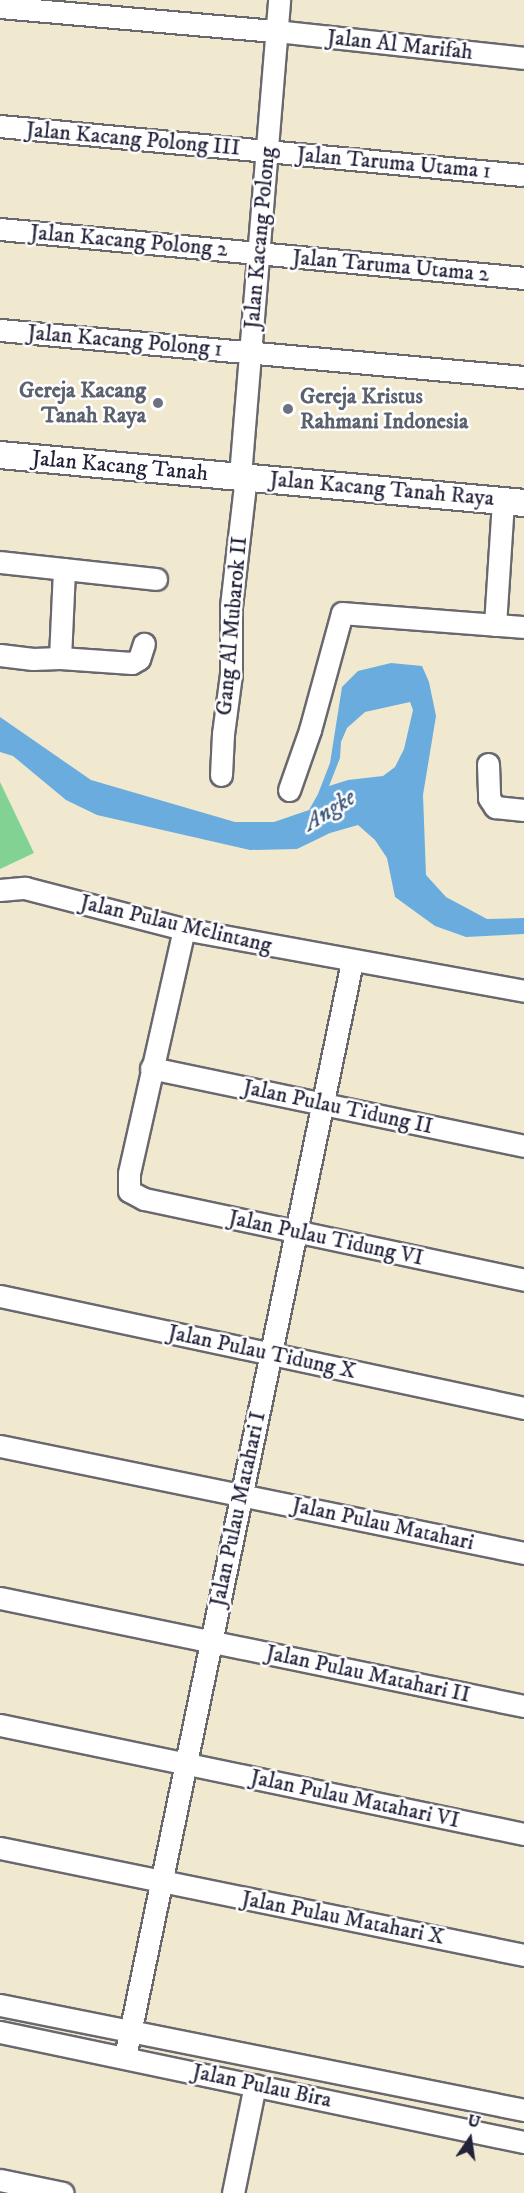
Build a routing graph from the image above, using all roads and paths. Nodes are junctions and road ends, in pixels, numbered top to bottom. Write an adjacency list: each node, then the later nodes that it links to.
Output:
1 (279, 0): 3 (street, Jalan Kacang Polong)
2 (0, 7): 3 (street, Jalan Al Marifah)
3 (276, 31): 4 (street, Jalan Al Marifah); 6 (street, Jalan Kacang Polong)
4 (524, 58)
5 (0, 126): 6 (street, Jalan Kacang Polong III)
6 (267, 151): 7 (street, Jalan Taruma Utama 1); 9 (street, Jalan Kacang Polong)
7 (522, 175)
8 (0, 229): 9 (street, Jalan Kacang Polong 2)
9 (258, 253): 10 (street, Jalan Taruma Utama 2); 12 (street, Jalan Kacang Polong)
10 (524, 278)
11 (0, 330): 12 (street, Jalan Kacang Polong 1)
12 (250, 352): 13 (street, Jalan Kacang Polong 1); 15 (street, Jalan Kacang Polong)
13 (524, 377)
14 (0, 456): 15 (street, Jalan Kacang Tanah)
15 (243, 476): 16 (street, Jalan Kacang Tanah Raya); 26 (street, Gang Al Mubarok II)
16 (514, 502): 20 (street)
17 (0, 562): 18 (street)
18 (64, 569): 19 (street); 24 (street)
19 (156, 579)
20 (495, 625): 21 (street); 27 (street)
21 (524, 627)
22 (144, 644): 24 (street)
23 (0, 655): 24 (street)
24 (60, 658)
25 (488, 764): 28 (street)
26 (221, 775)
27 (289, 790)
28 (524, 810)
29 (0, 890): 30 (street, Jalan Pulau Melintang)
30 (184, 929): 31 (street, Jalan Pulau Melintang); 33 (street)
31 (352, 962): 32 (street, Jalan Pulau Melintang); 34 (street, Jalan Pulau Matahari I)
32 (524, 991)
33 (151, 1068): 34 (street, Jalan Pulau Tidung II); 36 (street, Jalan Pulau Tidung VI)
34 (322, 1104): 35 (street, Jalan Pulau Tidung II); 36 (street, Jalan Pulau Matahari I)
35 (524, 1146)
36 (296, 1232): 37 (street, Jalan Pulau Tidung VI); 39 (street, Jalan Pulau Matahari I)
37 (524, 1280)
38 (0, 1296): 39 (street, Jalan Pulau Tidung X)
39 (271, 1354): 40 (street, Jalan Pulau Tidung X); 42 (street, Jalan Pulau Matahari I)
40 (524, 1408)
41 (0, 1446): 42 (street, Jalan Pulau Matahari)
42 (241, 1496): 43 (street, Jalan Pulau Matahari); 45 (street, Jalan Pulau Matahari I)
43 (524, 1553)
44 (0, 1598): 45 (street, Jalan Pulau Matahari II)
45 (211, 1641): 46 (street, Jalan Pulau Matahari II); 48 (street, Jalan Pulau Matahari I)
46 (524, 1706)
47 (0, 1725): 48 (street, Jalan Pulau Matahari VI)
48 (186, 1763): 49 (street, Jalan Pulau Matahari VI); 51 (street, Jalan Pulau Matahari I)
49 (524, 1834)
50 (0, 1848): 51 (street, Jalan Pulau Matahari X)
51 (162, 1881): 52 (street, Jalan Pulau Matahari X); 54 (street, Jalan Pulau Matahari I)
52 (524, 1955)
53 (0, 2005): 54 (street, Jalan Pulau Bira)
54 (131, 2031): 56 (street, Jalan Pulau Matahari I); 58 (street, Jalan Pulau Bira)
55 (0, 2032): 56 (street, Jalan Pulau Bira)
56 (125, 2057): 57 (street, Jalan Pulau Bira)
57 (255, 2085): 59 (street, Jalan Pulau Bira); 62 (street)
58 (524, 2110)
59 (524, 2142)
60 (0, 2180): 61 (street)
61 (63, 2193)
62 (233, 2193)

